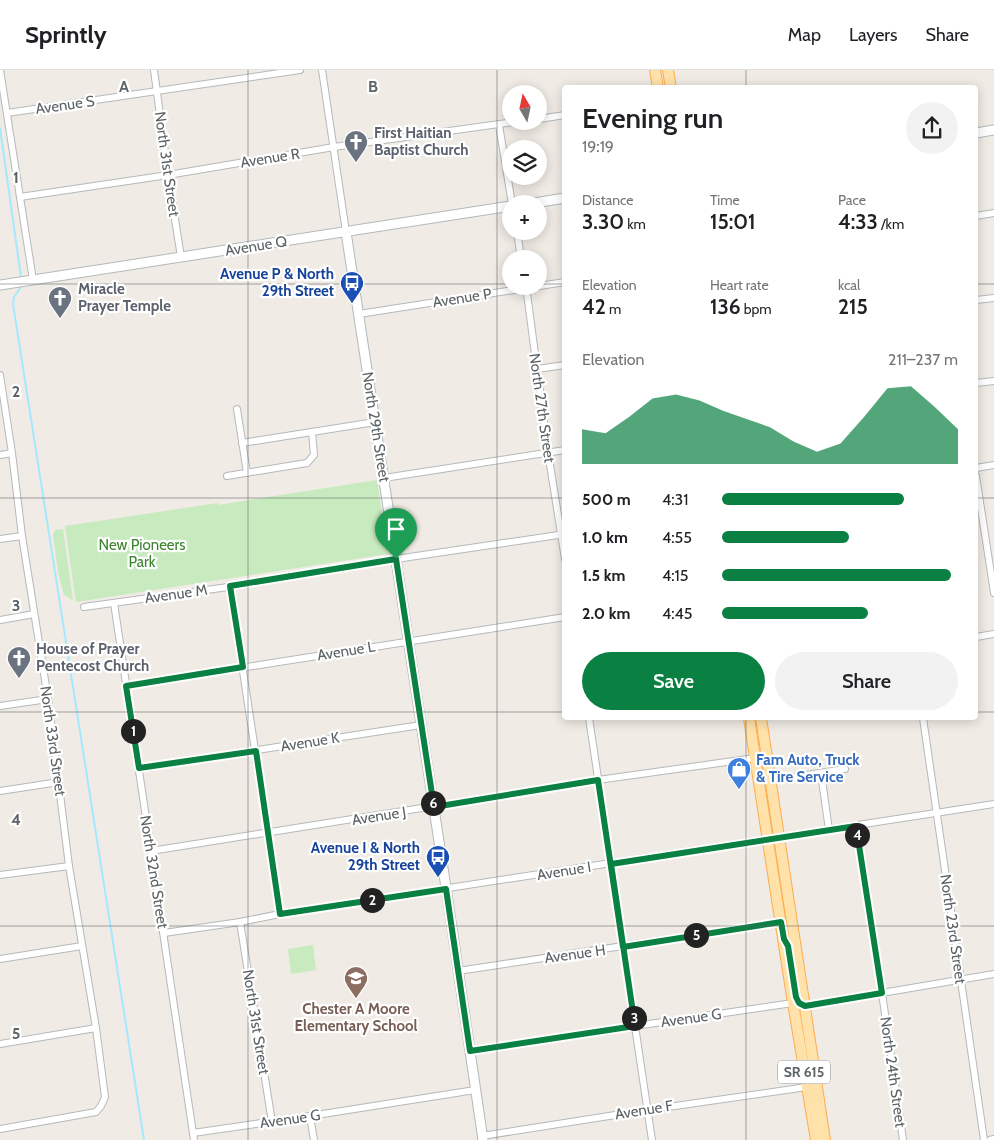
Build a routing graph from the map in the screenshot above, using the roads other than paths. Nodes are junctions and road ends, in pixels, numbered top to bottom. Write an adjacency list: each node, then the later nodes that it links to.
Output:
1 (0, 70): 10 (street)
2 (154, 70): 9 (street, North 31st Street)
3 (300, 70): 9 (street, Avenue S)
4 (322, 70): 17 (street, North 29th Street)
5 (655, 70): 7 (main road)
6 (668, 70): 8 (main road)
7 (658, 85)
8 (670, 85)
9 (157, 92): 10 (street, Avenue S); 18 (street, North 31st Street)
10 (7, 113): 20 (street)
11 (562, 115): 12 (street)
12 (548, 117)
13 (499, 124): 14 (street, Avenue R); 17 (street, Avenue R); 19 (street)
14 (502, 124)
15 (994, 130): 16 (street)
16 (978, 133)
17 (334, 147): 18 (street, Avenue R); 26 (street, North 29th Street)
18 (168, 175): 20 (street, Avenue R); 27 (street, North 31st Street)
19 (510, 195)
20 (20, 197): 28 (street)
21 (562, 198): 22 (street)
22 (547, 201)
23 (502, 207): 26 (street, Avenue Q)
24 (994, 213): 25 (street)
25 (978, 216)
26 (346, 232): 27 (street, Avenue Q); 36 (street, North 29th Street)
27 (181, 257): 28 (street, Avenue Q)
28 (33, 280): 31 (street, Avenue Q)
29 (562, 282): 30 (street, Avenue P)
30 (547, 284)
31 (0, 285)
32 (502, 291): 36 (street, Avenue P)
33 (527, 295): 38 (street, North 27th Street)
34 (994, 298): 35 (street)
35 (978, 300)
36 (359, 314): 43 (street, North 29th Street)
37 (562, 365): 38 (street)
38 (537, 369): 47 (street, North 27th Street)
39 (0, 375): 48 (street, North 33rd Street)
40 (994, 381): 41 (street)
41 (978, 383)
42 (237, 409): 45 (street)
43 (375, 422): 44 (street); 54 (street, North 29th Street)
44 (312, 432): 45 (street); 52 (street)
45 (242, 444): 52 (street)
46 (562, 450): 47 (street)
47 (548, 452): 54 (street); 56 (street, North 27th Street)
48 (12, 453): 49 (street); 58 (street, North 33rd Street)
49 (0, 454)
50 (994, 465): 51 (street)
51 (978, 468)
52 (247, 473): 53 (street)
53 (226, 476)
54 (384, 478): 60 (street, North 29th Street)
55 (978, 489): 62 (street)
56 (562, 529)
57 (562, 534): 60 (street, Avenue M)
58 (22, 536): 59 (street); 65 (street, North 33rd Street)
59 (0, 539)
60 (396, 559): 61 (street, Avenue M); 70 (street, North 29th Street)
61 (230, 586): 63 (street, Avenue M); 71 (street)
62 (994, 593)
63 (114, 603): 64 (street, Avenue M); 72 (street, North 32nd Street)
64 (84, 608)
65 (34, 614): 67 (street); 73 (street, North 33rd Street)
66 (562, 617): 70 (street, Avenue L)
67 (0, 620)
68 (994, 634): 69 (street)
69 (978, 637)
70 (408, 642): 71 (street, Avenue L); 79 (street, North 29th Street)
71 (243, 667): 72 (street, Avenue L); 80 (street)
72 (126, 686): 82 (street, North 32nd Street)
73 (48, 699): 74 (street); 87 (street, North 33rd Street)
74 (0, 706)
75 (589, 720): 86 (street)
76 (749, 720): 81 (main road, SR 615)
77 (760, 720): 95 (main road, SR 615)
78 (923, 720): 91 (street, North 23rd Street)
79 (421, 725): 80 (street, Avenue K); 90 (street, North 29th Street)
80 (256, 751): 82 (street, Avenue K); 94 (street)
81 (755, 758): 86 (street, Avenue J); 96 (main road, SR 615)
82 (139, 768): 97 (street, North 32nd Street)
83 (845, 769): 84 (street)
84 (821, 773): 85 (street); 93 (street)
85 (781, 779)
86 (598, 780): 90 (street, Avenue J); 98 (street)
87 (59, 782): 88 (street); 99 (street, North 33rd Street)
88 (0, 792)
89 (994, 804): 91 (street, Avenue I)
90 (434, 807): 94 (street, Avenue J); 101 (street, North 29th Street)
91 (936, 814): 92 (street, Avenue I); 112 (street, North 23rd Street)
92 (856, 826): 93 (street, Avenue I); 113 (street, North 24th Street)
93 (829, 830): 95 (street, Avenue I)
94 (268, 833): 97 (street, Avenue J); 102 (street)
95 (779, 838): 96 (street, Avenue I); 115 (main road, SR 615)
96 (768, 840): 98 (street, Avenue I); 104 (main road, SR 615)
97 (151, 851): 105 (street, North 32nd Street)
98 (611, 864): 101 (street, Avenue I); 108 (street)
99 (69, 866): 100 (street); 107 (street, North 33rd Street)
100 (0, 876)
101 (446, 889): 102 (street, Avenue I); 110 (street, North 29th Street)
102 (280, 914): 103 (street, Avenue I)
103 (240, 922): 105 (street, Avenue I); 124 (street, North 31st Street)
104 (781, 922): 106 (main road, SR 615); 108 (street, Avenue H)
105 (164, 933): 126 (street, North 32nd Street)
106 (784, 939): 114 (main road, SR 615); 115 (main road)
107 (82, 946): 109 (street); 117 (street, North 33rd Street)
108 (623, 947): 110 (street, Avenue H); 116 (street)
109 (0, 959)
110 (458, 971): 119 (street, North 29th Street)
111 (994, 974): 112 (street)
112 (960, 979): 113 (street); 135 (street, North 23rd Street)
113 (882, 993): 115 (street); 134 (street, North 24th Street)
114 (793, 1003): 116 (street, Avenue G); 120 (main road, SR 615)
115 (805, 1006): 133 (main road, SR 615)
116 (635, 1026): 119 (street, Avenue G); 122 (street)
117 (96, 1028): 118 (street); 125 (street, North 33rd Street)
118 (0, 1044)
119 (470, 1051): 121 (street, North 29th Street)
120 (807, 1087): 122 (street, Avenue F); 131 (main road, SR 615); 132 (main road)
121 (476, 1090): 123 (street, Avenue G); 127 (street, North 29th Street)
122 (647, 1110): 127 (street, Avenue F); 130 (street)
123 (310, 1116): 124 (street, Avenue G); 129 (street)
124 (272, 1122): 126 (street, Avenue G)
125 (0, 1129)
126 (194, 1137)
127 (482, 1138)
128 (994, 1139): 136 (street)
129 (314, 1140)
130 (652, 1140)
131 (816, 1140)
132 (820, 1140)
133 (825, 1140)
134 (903, 1140)
135 (984, 1140)
136 (990, 1140)

